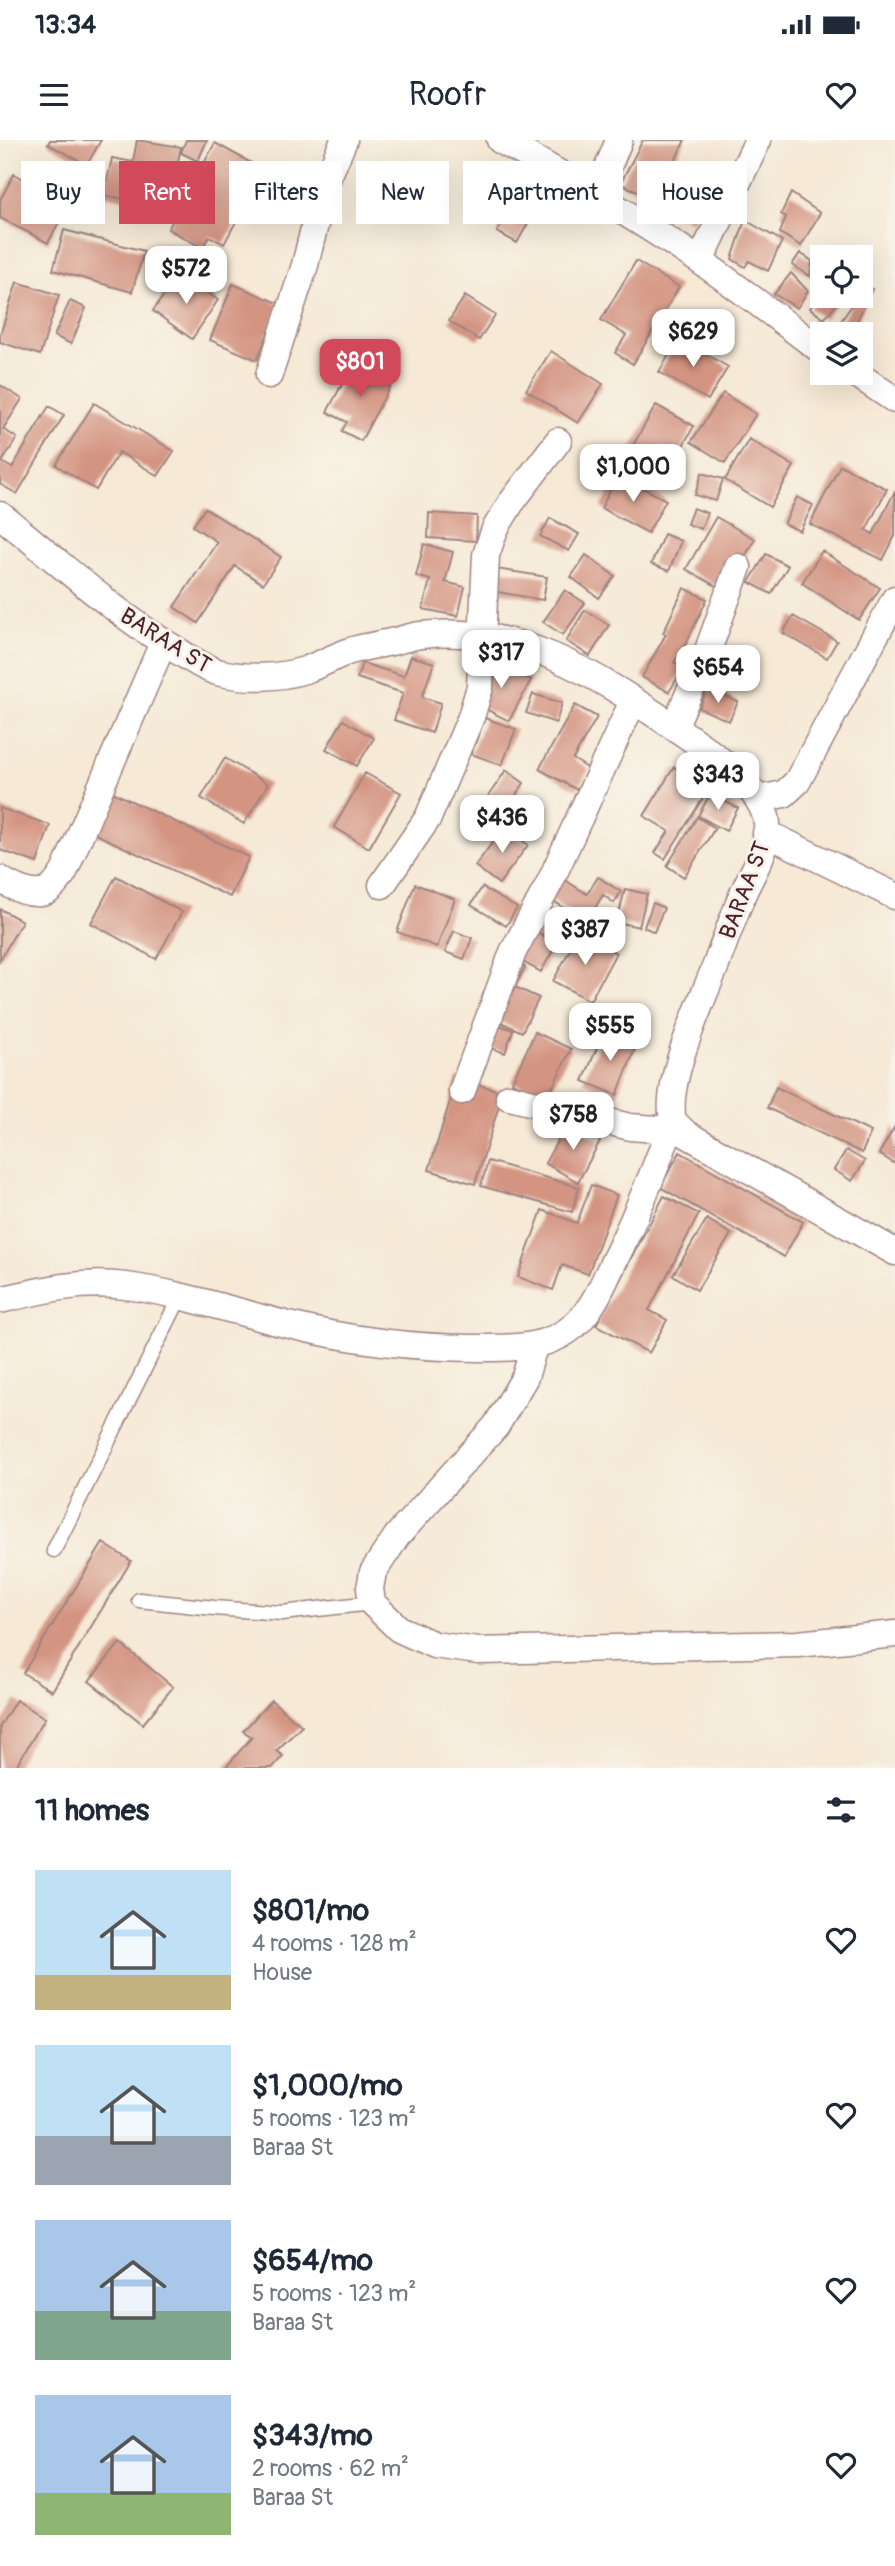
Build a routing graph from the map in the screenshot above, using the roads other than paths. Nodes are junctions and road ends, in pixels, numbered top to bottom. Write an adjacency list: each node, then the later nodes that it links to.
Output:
1 (344, 140): 10 (street)
2 (500, 140): 5 (street)
3 (619, 140): 6 (street)
4 (758, 140): 8 (street)
5 (537, 161)
6 (611, 161)
7 (623, 212): 8 (street)
8 (700, 261): 9 (street)
9 (810, 342)
10 (269, 375)
11 (873, 385): 12 (street)
12 (895, 400)
13 (558, 441): 17 (street)
14 (0, 515): 18 (street, BARAA ST)
15 (738, 567): 20 (street)
16 (895, 599): 21 (street)
17 (484, 635): 18 (street, BARAA ST); 19 (street, BARAA ST); 24 (street)
18 (163, 642): 23 (street)
19 (633, 701): 20 (street, BARAA ST); 26 (street)
20 (674, 727): 21 (street, BARAA ST)
21 (758, 799): 22 (street, BARAA ST)
22 (766, 834): 25 (street); 28 (street, BARAA ST)
23 (0, 879)
24 (382, 885)
25 (895, 896)
26 (462, 1091)
27 (509, 1097): 28 (street)
28 (671, 1126): 29 (street); 32 (street, BARAA ST)
29 (895, 1252)
30 (180, 1297): 31 (street); 32 (street); 33 (lane)
31 (0, 1300)
32 (534, 1347): 35 (street)
33 (54, 1550)
34 (139, 1600): 35 (lane)
35 (372, 1603): 36 (street)
36 (895, 1634)

